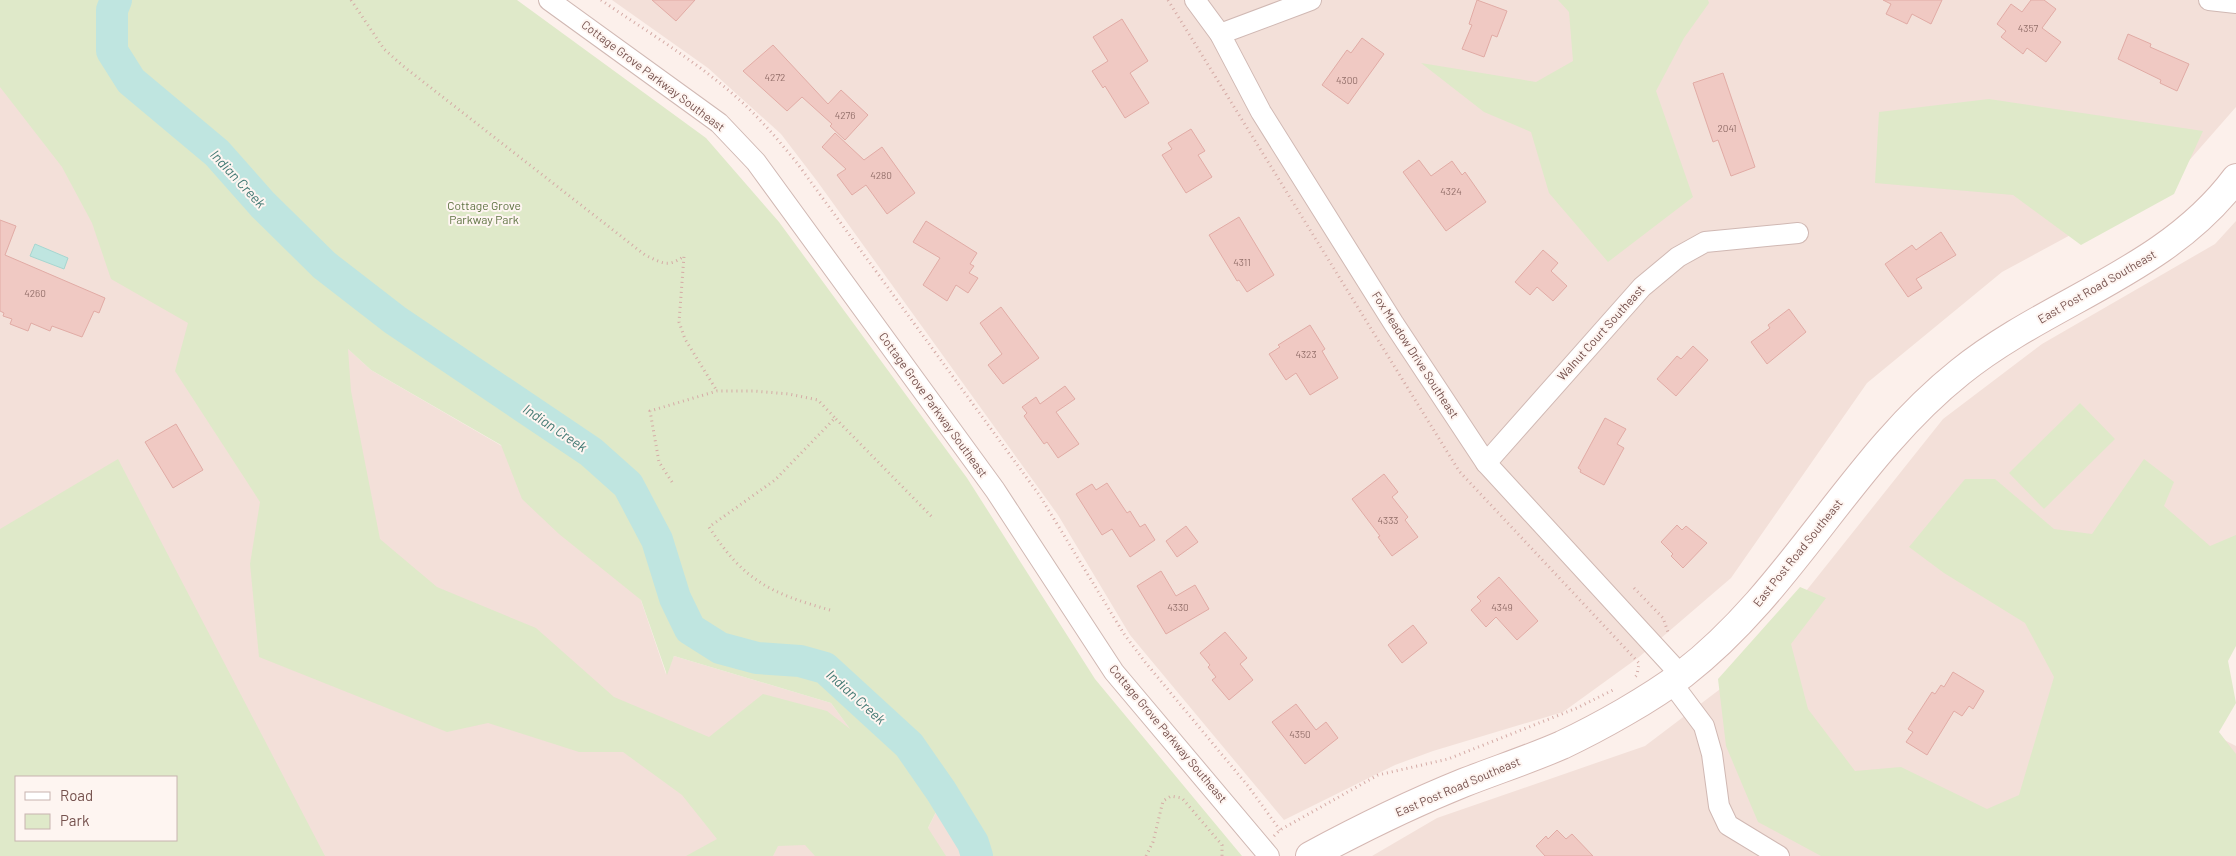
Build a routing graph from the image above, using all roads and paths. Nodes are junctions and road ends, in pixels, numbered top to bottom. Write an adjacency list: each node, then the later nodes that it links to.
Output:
1 (351, 0): 12 (path)
2 (549, 0): 24 (street, Cottage Grove Parkway Southeast)
3 (602, 0): 23 (path)
4 (1168, 0): 21 (path)
5 (1195, 0): 9 (street, Fox Meadow Drive Southeast)
6 (1311, 0): 9 (street)
7 (2209, 0): 8 (street)
8 (2236, 3)
9 (1220, 34): 14 (street, Fox Meadow Drive Southeast)
10 (2236, 178): 20 (main road, East Post Road Southeast)
11 (1798, 233): 14 (street, Walnut Court Southeast)
12 (717, 391): 13 (path); 15 (path)
13 (835, 418): 16 (path); 18 (path)
14 (1486, 463): 20 (street, Fox Meadow Drive Southeast)
15 (672, 482)
16 (934, 519)
17 (1634, 588): 19 (path)
18 (830, 610)
19 (1666, 638)
20 (1676, 679): 27 (main road, East Post Road Southeast); 28 (street, Fox Meadow Drive Southeast)
21 (1630, 682)
22 (1621, 686): 23 (path)
23 (1280, 830): 24 (path)
24 (1270, 847)
25 (1146, 856): 26 (path)
26 (1222, 856)
27 (1310, 856)
28 (1779, 856)

